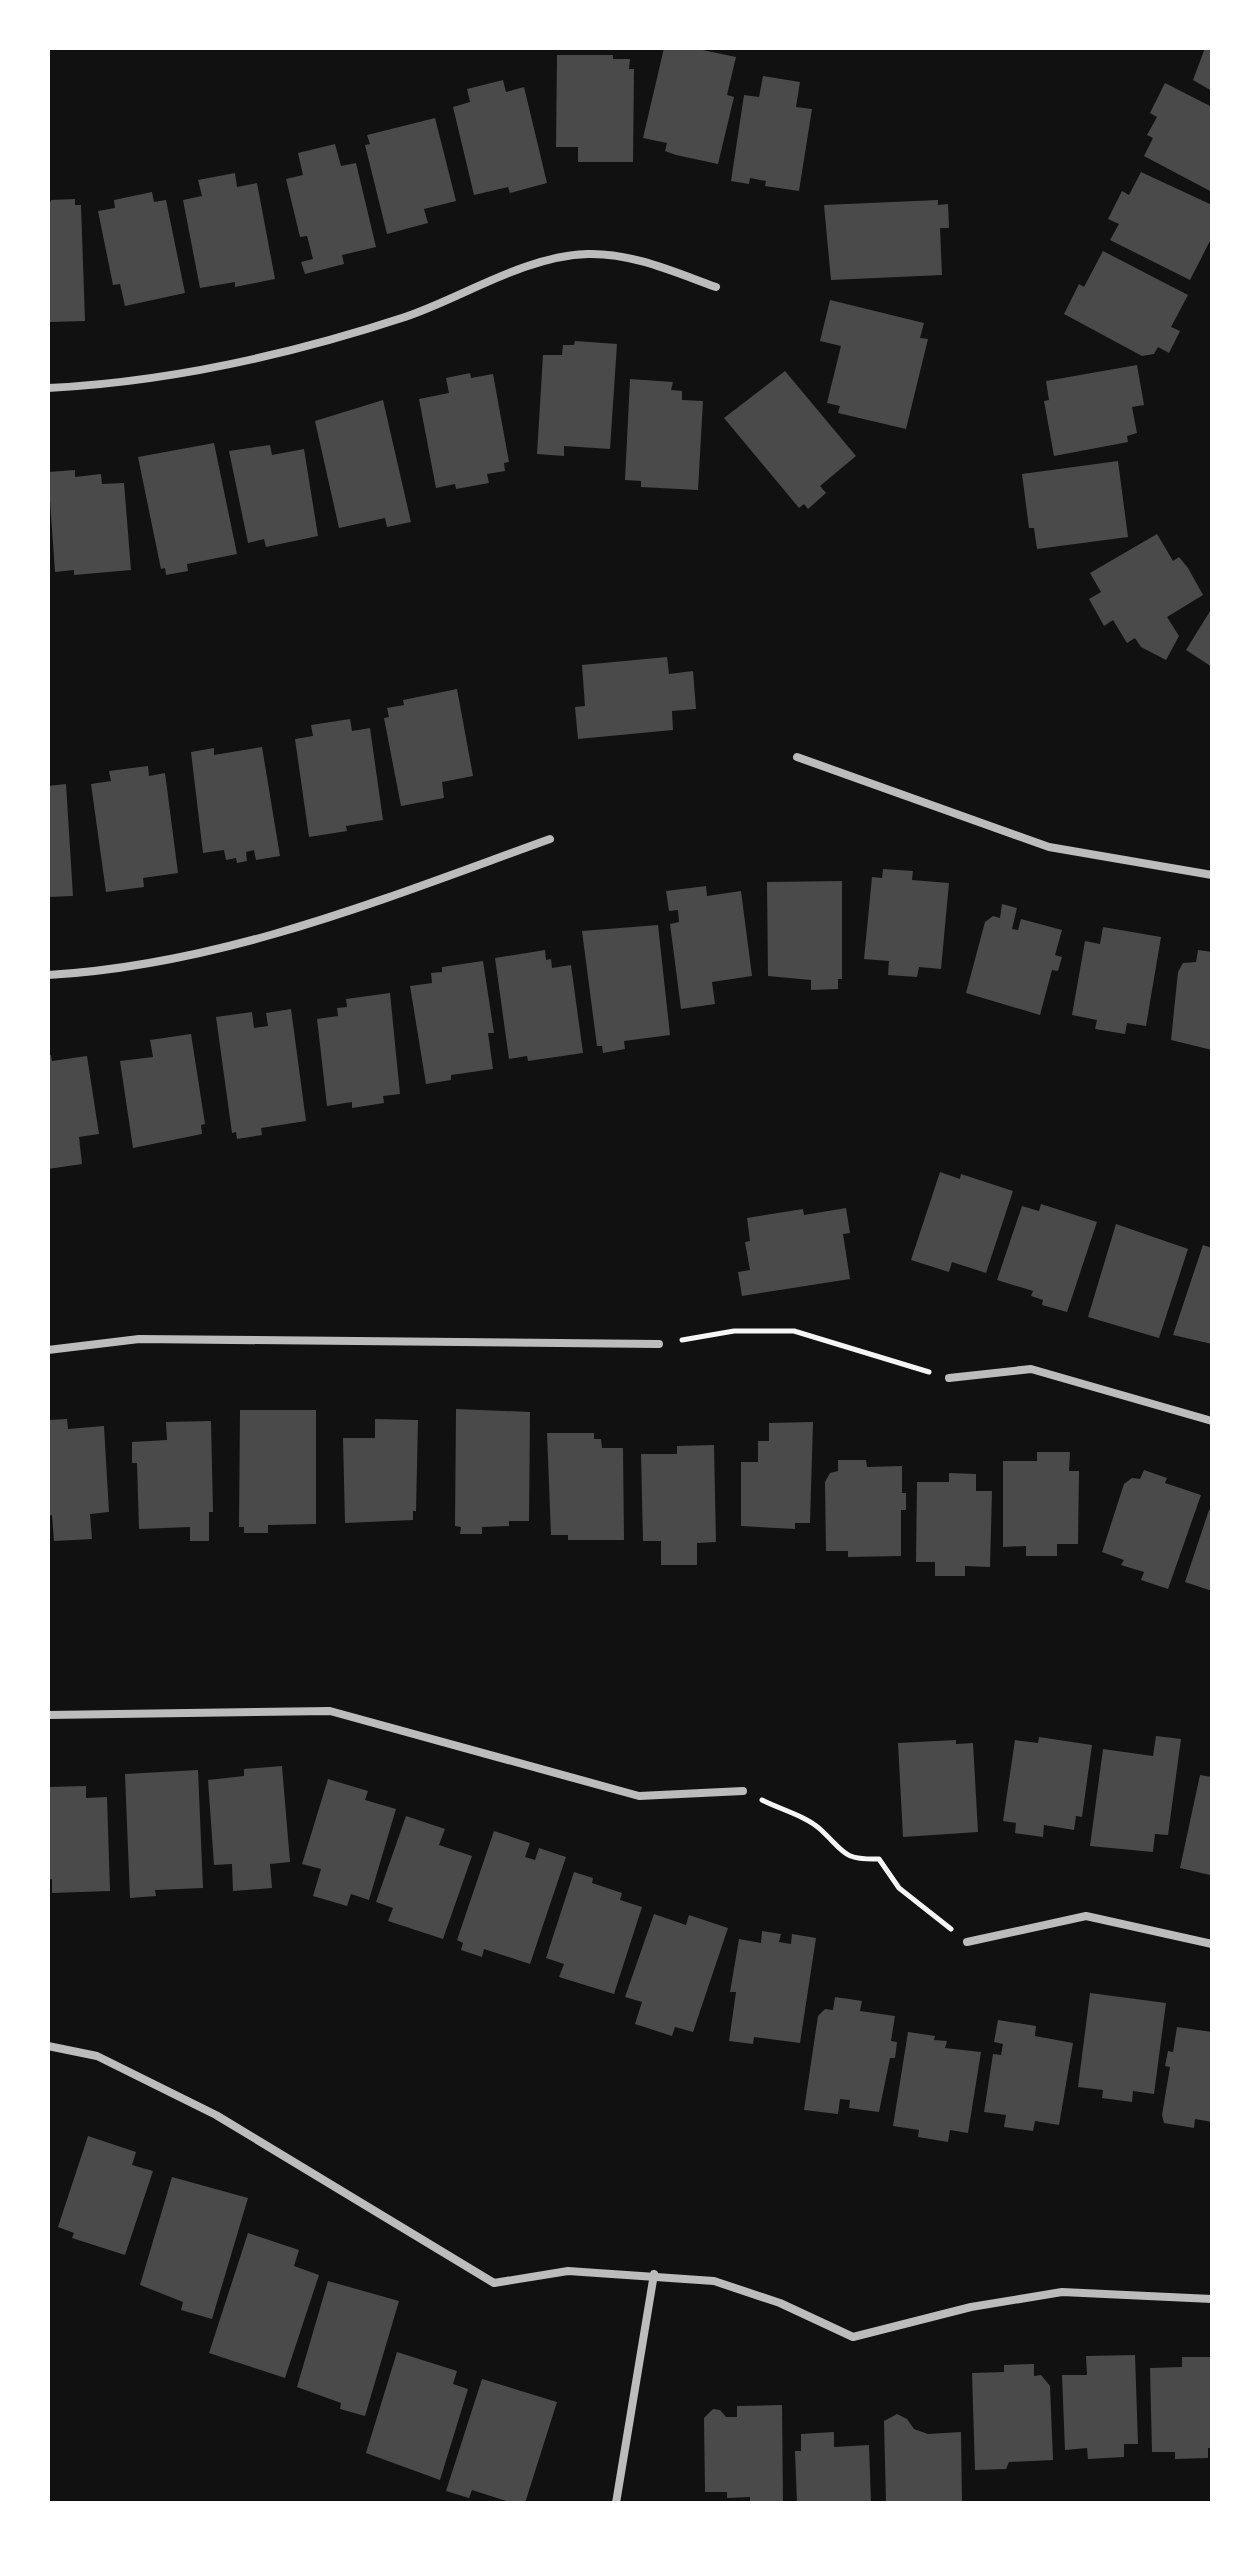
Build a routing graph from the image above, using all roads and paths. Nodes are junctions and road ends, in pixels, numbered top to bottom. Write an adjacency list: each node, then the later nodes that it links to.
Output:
1 (716, 287): 2 (street)
2 (48, 388)
3 (797, 757): 5 (street)
4 (550, 839): 6 (street)
5 (1212, 875)
6 (48, 975)
7 (659, 1344): 8 (street); 9 (path)
8 (48, 1350)
9 (949, 1378): 10 (street)
10 (1212, 1421)
11 (48, 1715): 12 (street)
12 (743, 1791): 13 (path)
13 (967, 1942): 14 (street)
14 (1212, 1944)
15 (48, 2046): 16 (street)
16 (654, 2274): 17 (street); 18 (street)
17 (1212, 2299)
18 (616, 2503)

